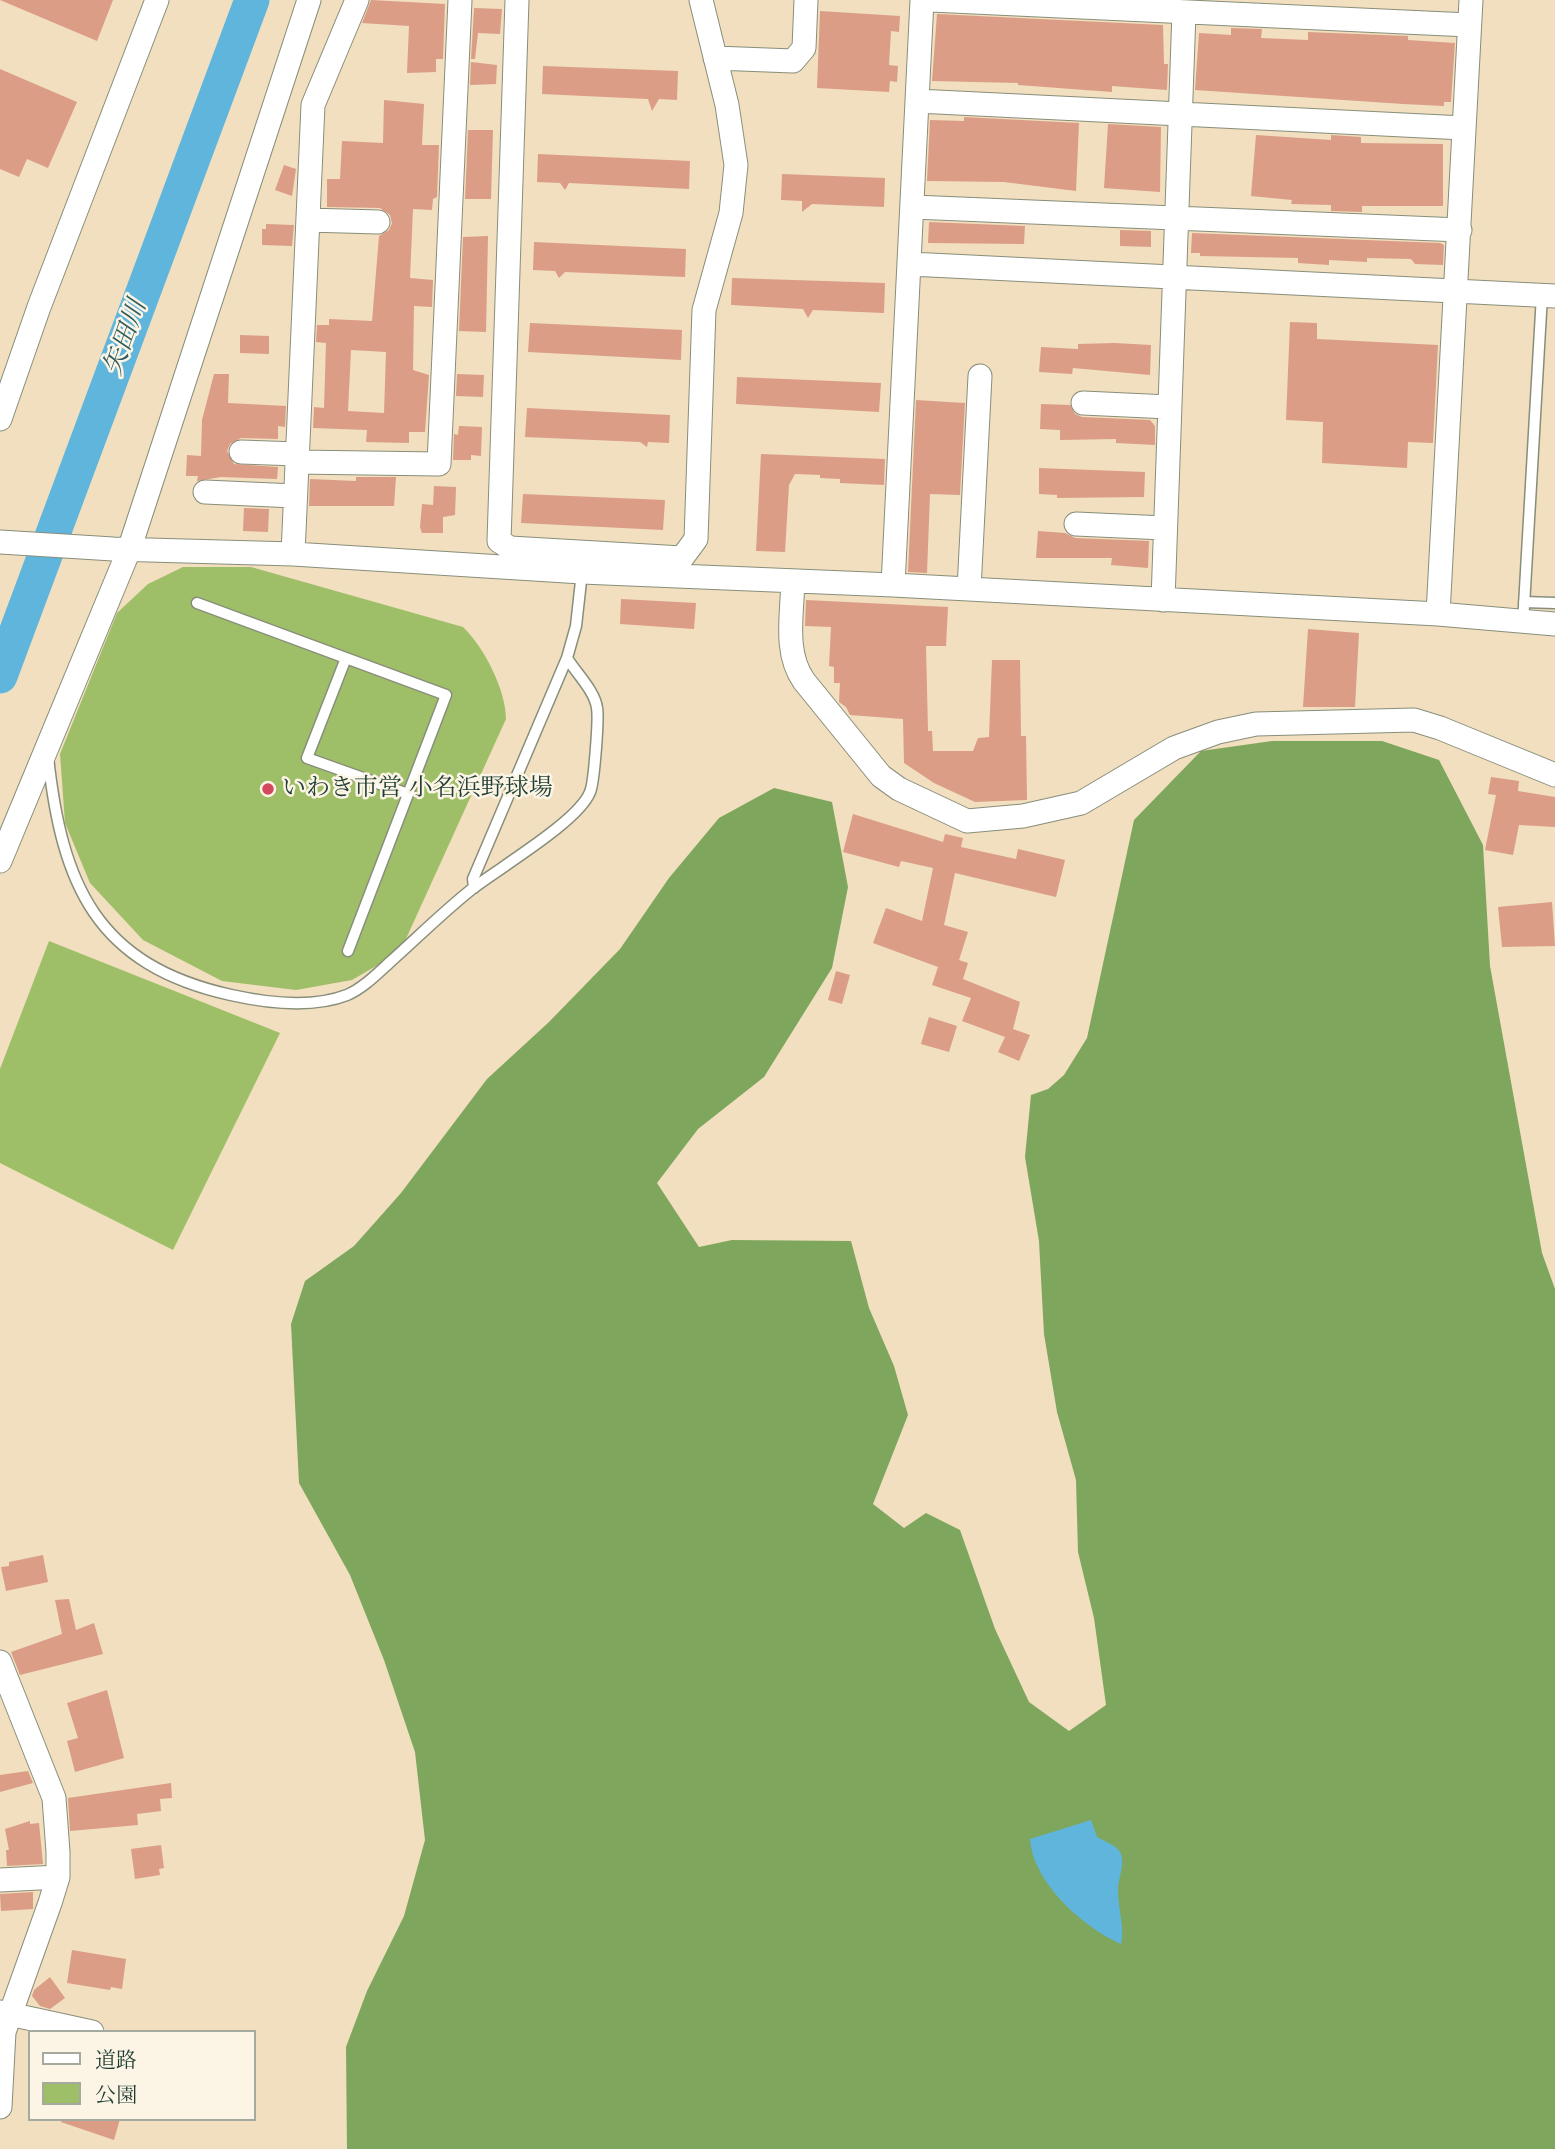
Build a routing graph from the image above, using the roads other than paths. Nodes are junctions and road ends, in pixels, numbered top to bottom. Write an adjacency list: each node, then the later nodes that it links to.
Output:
1 (157, 0): 29 (street)
2 (309, 0): 37 (street)
3 (356, 0): 19 (street)
4 (460, 0): 31 (street)
5 (517, 0): 13 (street)
6 (701, 0): 13 (street)
7 (806, 0): 13 (street)
8 (922, 0): 14 (street)
9 (931, 0): 11 (street)
10 (1471, 0): 12 (street)
11 (1184, 12): 12 (street); 15 (street)
12 (1469, 25): 16 (street)
13 (715, 58)
14 (918, 101): 15 (street); 17 (street)
15 (1181, 113): 16 (street); 18 (street)
16 (1464, 128): 21 (street)
17 (913, 207): 18 (street); 22 (street)
18 (1177, 216): 21 (street); 23 (street)
19 (308, 220): 20 (street); 31 (street)
20 (378, 222)
21 (1460, 230): 24 (street)
22 (910, 264): 23 (street); 41 (street)
23 (1174, 278): 24 (street); 28 (street)
24 (1455, 290): 25 (street); 47 (street)
25 (1548, 295): 46 (lane)
26 (980, 376): 42 (street)
27 (1083, 403): 28 (street)
28 (1170, 407): 35 (street)
29 (0, 419)
30 (241, 452): 31 (street)
31 (297, 458): 33 (street)
32 (205, 492): 33 (street)
33 (295, 496): 38 (street)
34 (1076, 524): 35 (street)
35 (1165, 528): 43 (street)
36 (0, 542): 37 (street)
37 (121, 550): 38 (street); 51 (street)
38 (293, 554): 39 (street)
39 (582, 572): 40 (street); 50 (lane)
40 (793, 581): 41 (street); 52 (street)
41 (893, 585): 42 (street)
42 (970, 589): 43 (street)
43 (1163, 600): 47 (street)
44 (197, 603): 49 (lane)
45 (1555, 603): 46 (lane)
46 (1523, 612): 47 (street); 48 (street)
47 (1438, 614)
48 (1555, 624)
49 (345, 658): 53 (lane); 53 (lane)
50 (567, 658): 55 (lane); 55 (lane)
51 (47, 747): 54 (street); 55 (lane)
52 (1555, 775)
53 (408, 794): 56 (lane)
54 (0, 861)
55 (474, 888)
56 (348, 951)
57 (0, 1661): 58 (street)
58 (58, 1877): 59 (street); 60 (street)
59 (0, 1880)
60 (5, 2013): 61 (street); 62 (street)
61 (83, 2030)
62 (0, 2098)

